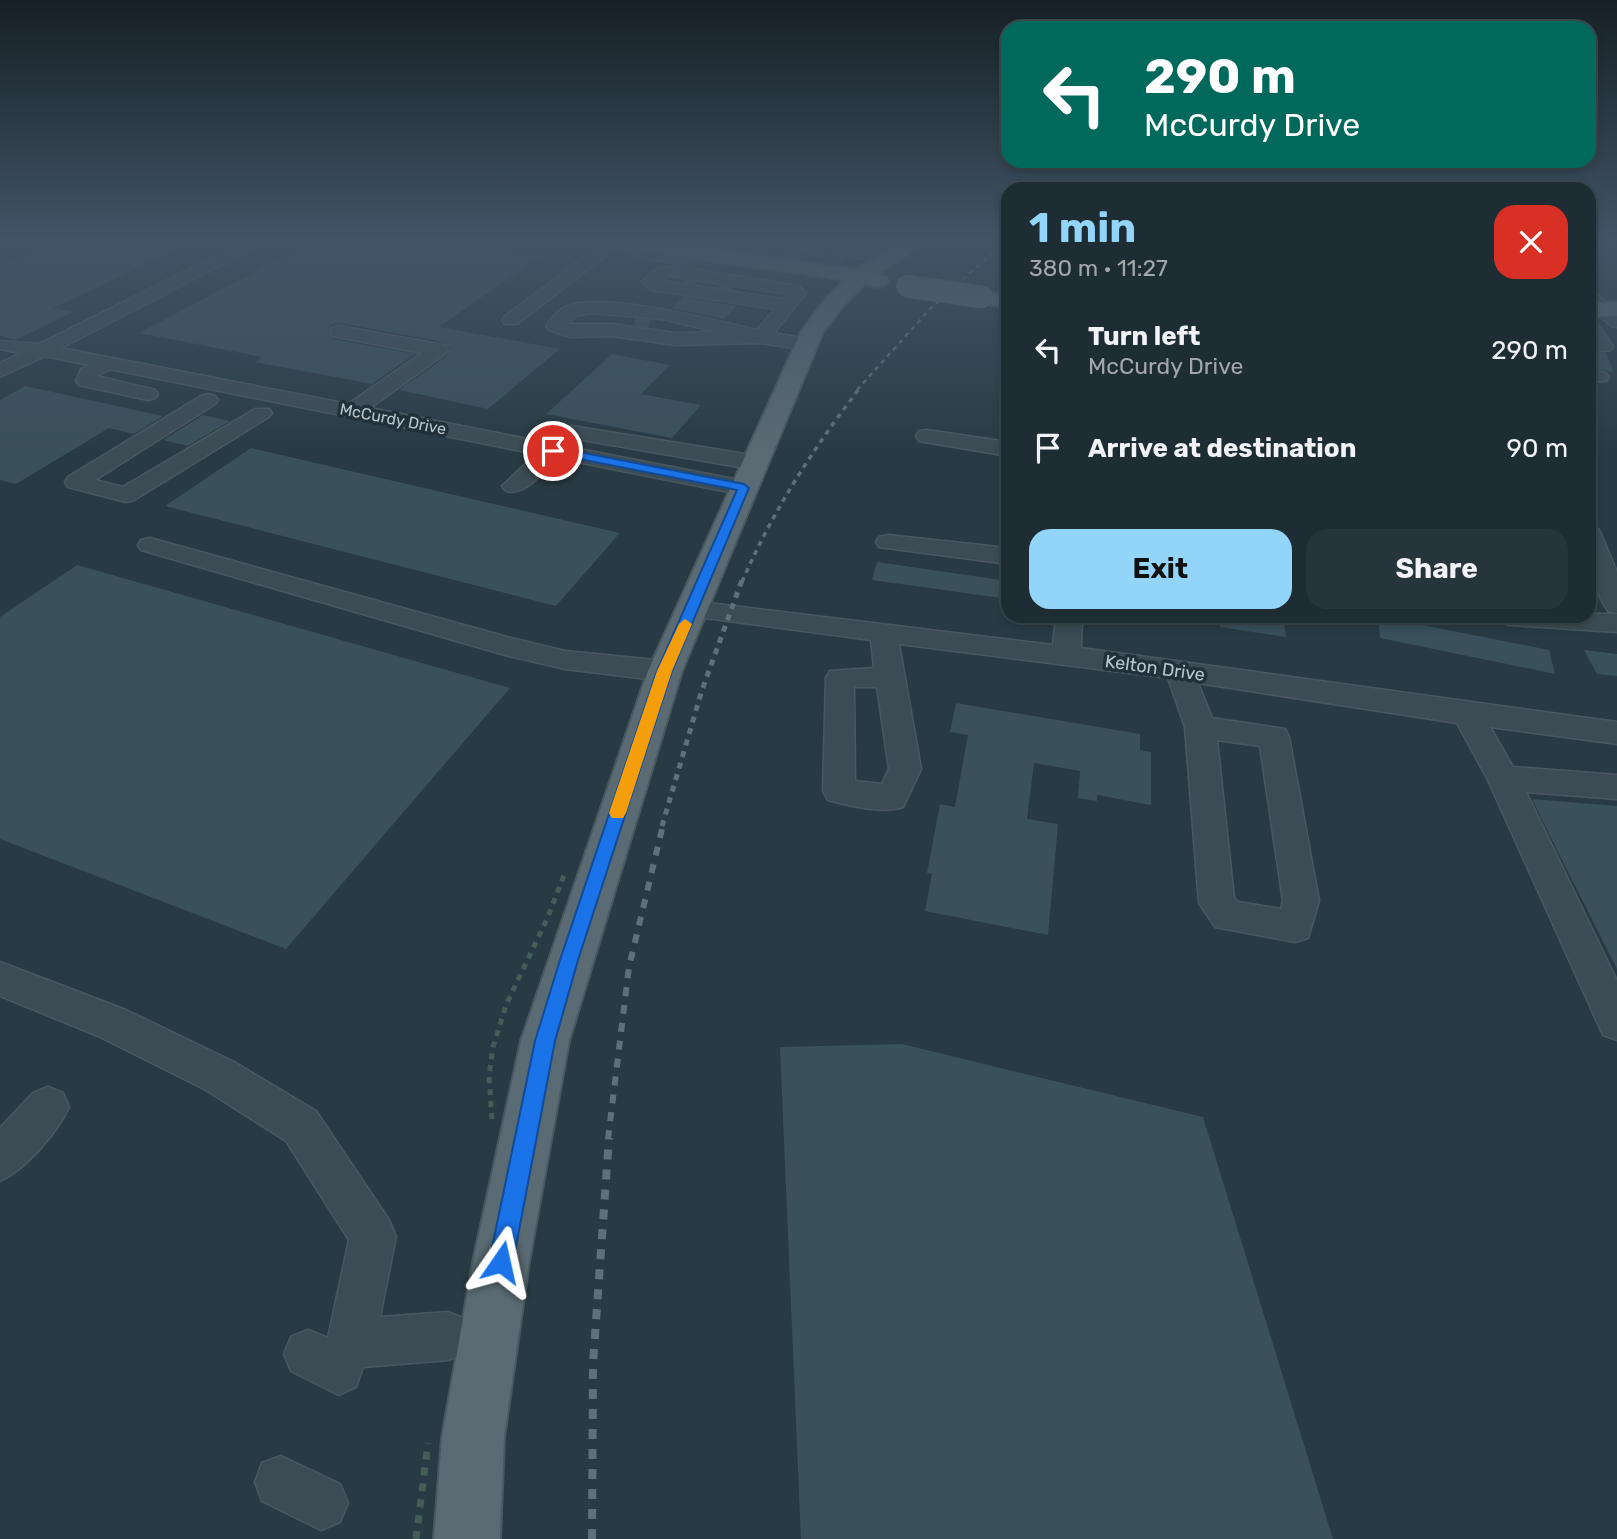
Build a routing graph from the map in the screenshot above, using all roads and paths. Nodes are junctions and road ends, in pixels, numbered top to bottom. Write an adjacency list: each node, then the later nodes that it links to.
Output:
1 (87, 312): 14 (street)
2 (119, 312): 15 (street)
3 (522, 312): 9 (street)
4 (569, 312): 12 (street)
5 (616, 312): 10 (street)
6 (647, 312): 10 (street)
7 (743, 312): 12 (street)
8 (825, 312): 13 (main road)
9 (511, 320)
10 (713, 325): 12 (street)
11 (339, 332): 22 (street)
12 (761, 337): 13 (street)
13 (807, 344): 27 (main road)
14 (3, 346): 15 (street, McCurdy Drive)
15 (43, 350): 16 (street, McCurdy Drive); 17 (street)
16 (107, 362): 18 (street, McCurdy Drive); 19 (street)
17 (0, 371)
18 (226, 386): 20 (street, McCurdy Drive); 21 (street)
19 (148, 394)
20 (288, 398): 22 (street, McCurdy Drive); 23 (street)
21 (208, 400): 23 (street); 23 (street)
22 (352, 411): 26 (street, McCurdy Drive)
23 (262, 413)
24 (927, 436): 25 (street)
25 (1001, 448)
26 (553, 451): 27 (street, McCurdy Drive); 27 (street); 28 (street)
27 (750, 474): 34 (main road)
28 (514, 486)
29 (888, 542): 32 (street)
30 (150, 545): 41 (street)
31 (1596, 552): 33 (street)
32 (1001, 555)
33 (1617, 605)
34 (692, 610): 38 (street, Kelton Drive); 41 (main road)
35 (1068, 623): 39 (street)
36 (1596, 623): 37 (street)
37 (1617, 623)
38 (884, 633): 39 (street, Kelton Drive); 42 (street)
39 (1066, 656): 40 (street, Kelton Drive)
40 (1179, 670): 43 (street, Kelton Drive); 44 (street)
41 (665, 671): 53 (main road)
42 (890, 677)
43 (1468, 715): 45 (street, Kelton Drive); 46 (street)
44 (1200, 726): 44 (street)
45 (1617, 733)
46 (1503, 778): 47 (street); 49 (street)
47 (1617, 787)
48 (0, 979): 52 (street)
49 (1617, 1022)
50 (48, 1107): 51 (street)
51 (0, 1159)
52 (448, 1336)
53 (467, 1539)

